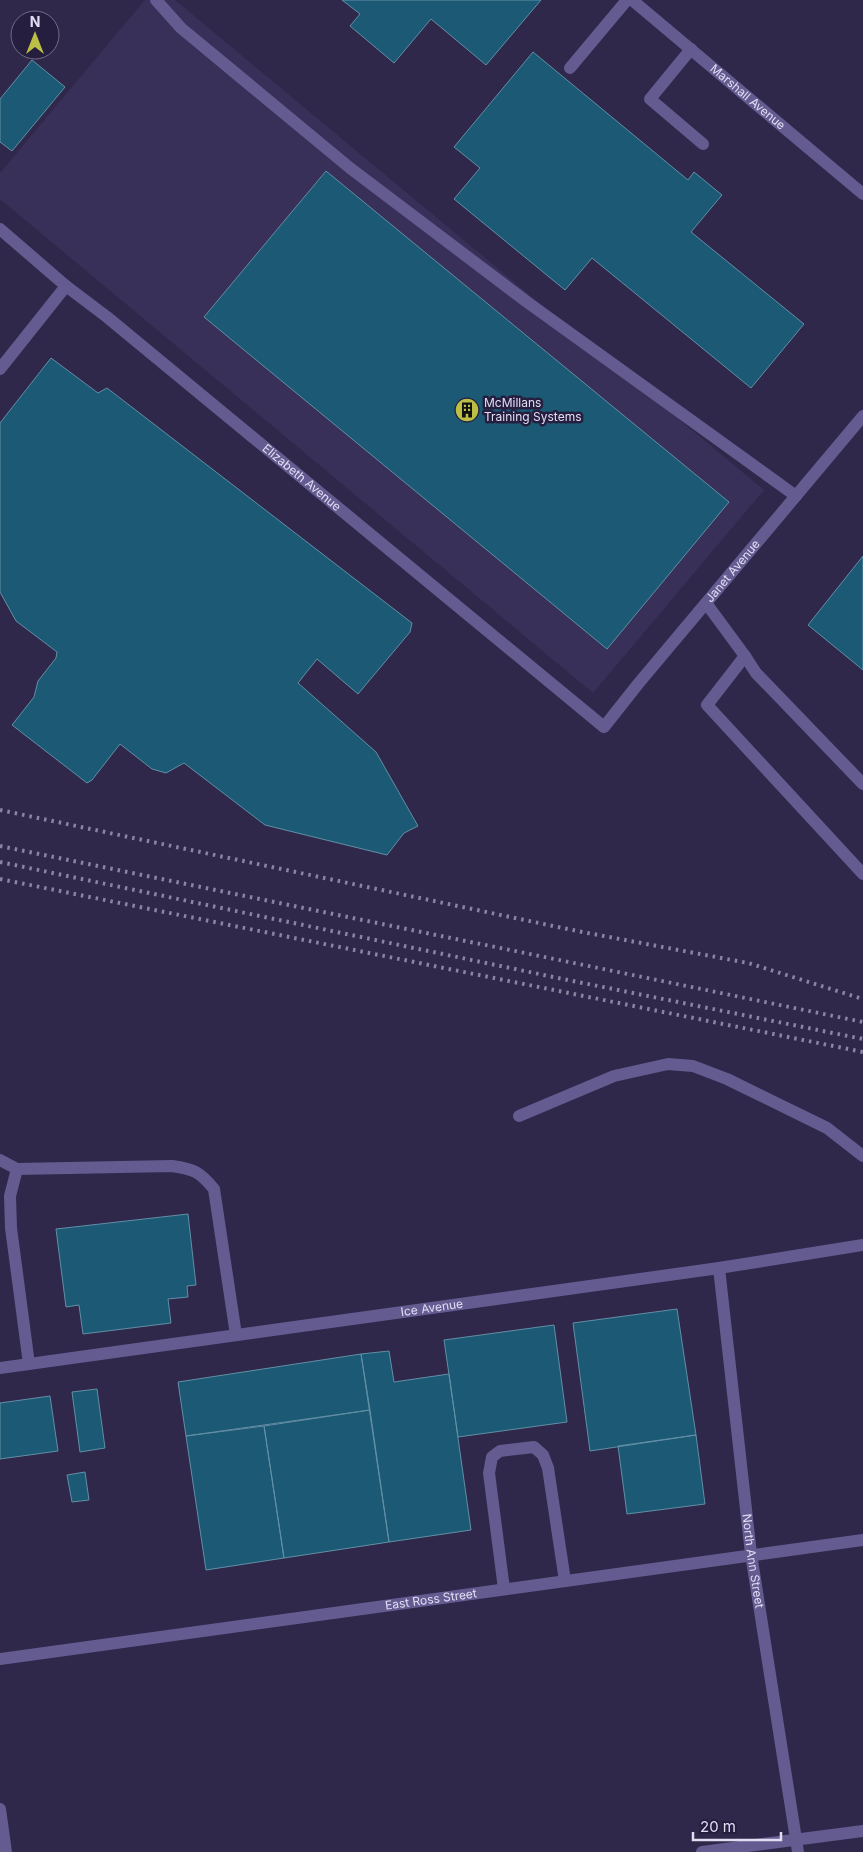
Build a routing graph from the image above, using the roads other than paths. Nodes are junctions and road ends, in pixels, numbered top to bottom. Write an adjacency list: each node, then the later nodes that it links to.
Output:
1 (156, 0): 12 (street)
2 (627, 0): 5 (street)
3 (640, 2): 4 (street, Marshall Avenue)
4 (691, 49): 6 (street); 7 (street, Marshall Avenue)
5 (570, 68)
6 (703, 144)
7 (863, 194)
8 (0, 229): 9 (street, Elizabeth Avenue)
9 (66, 286): 10 (street); 15 (street, Elizabeth Avenue)
10 (0, 369)
11 (863, 416): 12 (street, Janet Avenue)
12 (796, 496): 13 (street, Janet Avenue)
13 (706, 603): 14 (street); 15 (street, Janet Avenue)
14 (745, 656): 16 (street); 17 (street)
15 (604, 727)
16 (863, 784)
17 (863, 874)
18 (519, 1116): 19 (street)
19 (863, 1156)
20 (0, 1160): 21 (street)
21 (17, 1169): 24 (street); 25 (street)
22 (863, 1245): 23 (street, Ice Avenue)
23 (719, 1268): 24 (street, Ice Avenue); 28 (street, North Ann Street)
24 (236, 1336): 25 (street, Ice Avenue)
25 (29, 1364): 26 (street, Ice Avenue)
26 (0, 1368)
27 (863, 1540): 28 (street, East Ross Street)
28 (751, 1554): 29 (street, East Ross Street); 34 (street, North Ann Street)
29 (565, 1581): 30 (street, East Ross Street); 30 (street)
30 (504, 1589): 31 (street, East Ross Street)
31 (0, 1660)
32 (0, 1809): 35 (street)
33 (863, 1831): 34 (street)
34 (797, 1846): 36 (street)
35 (6, 1852)
36 (702, 1852)

